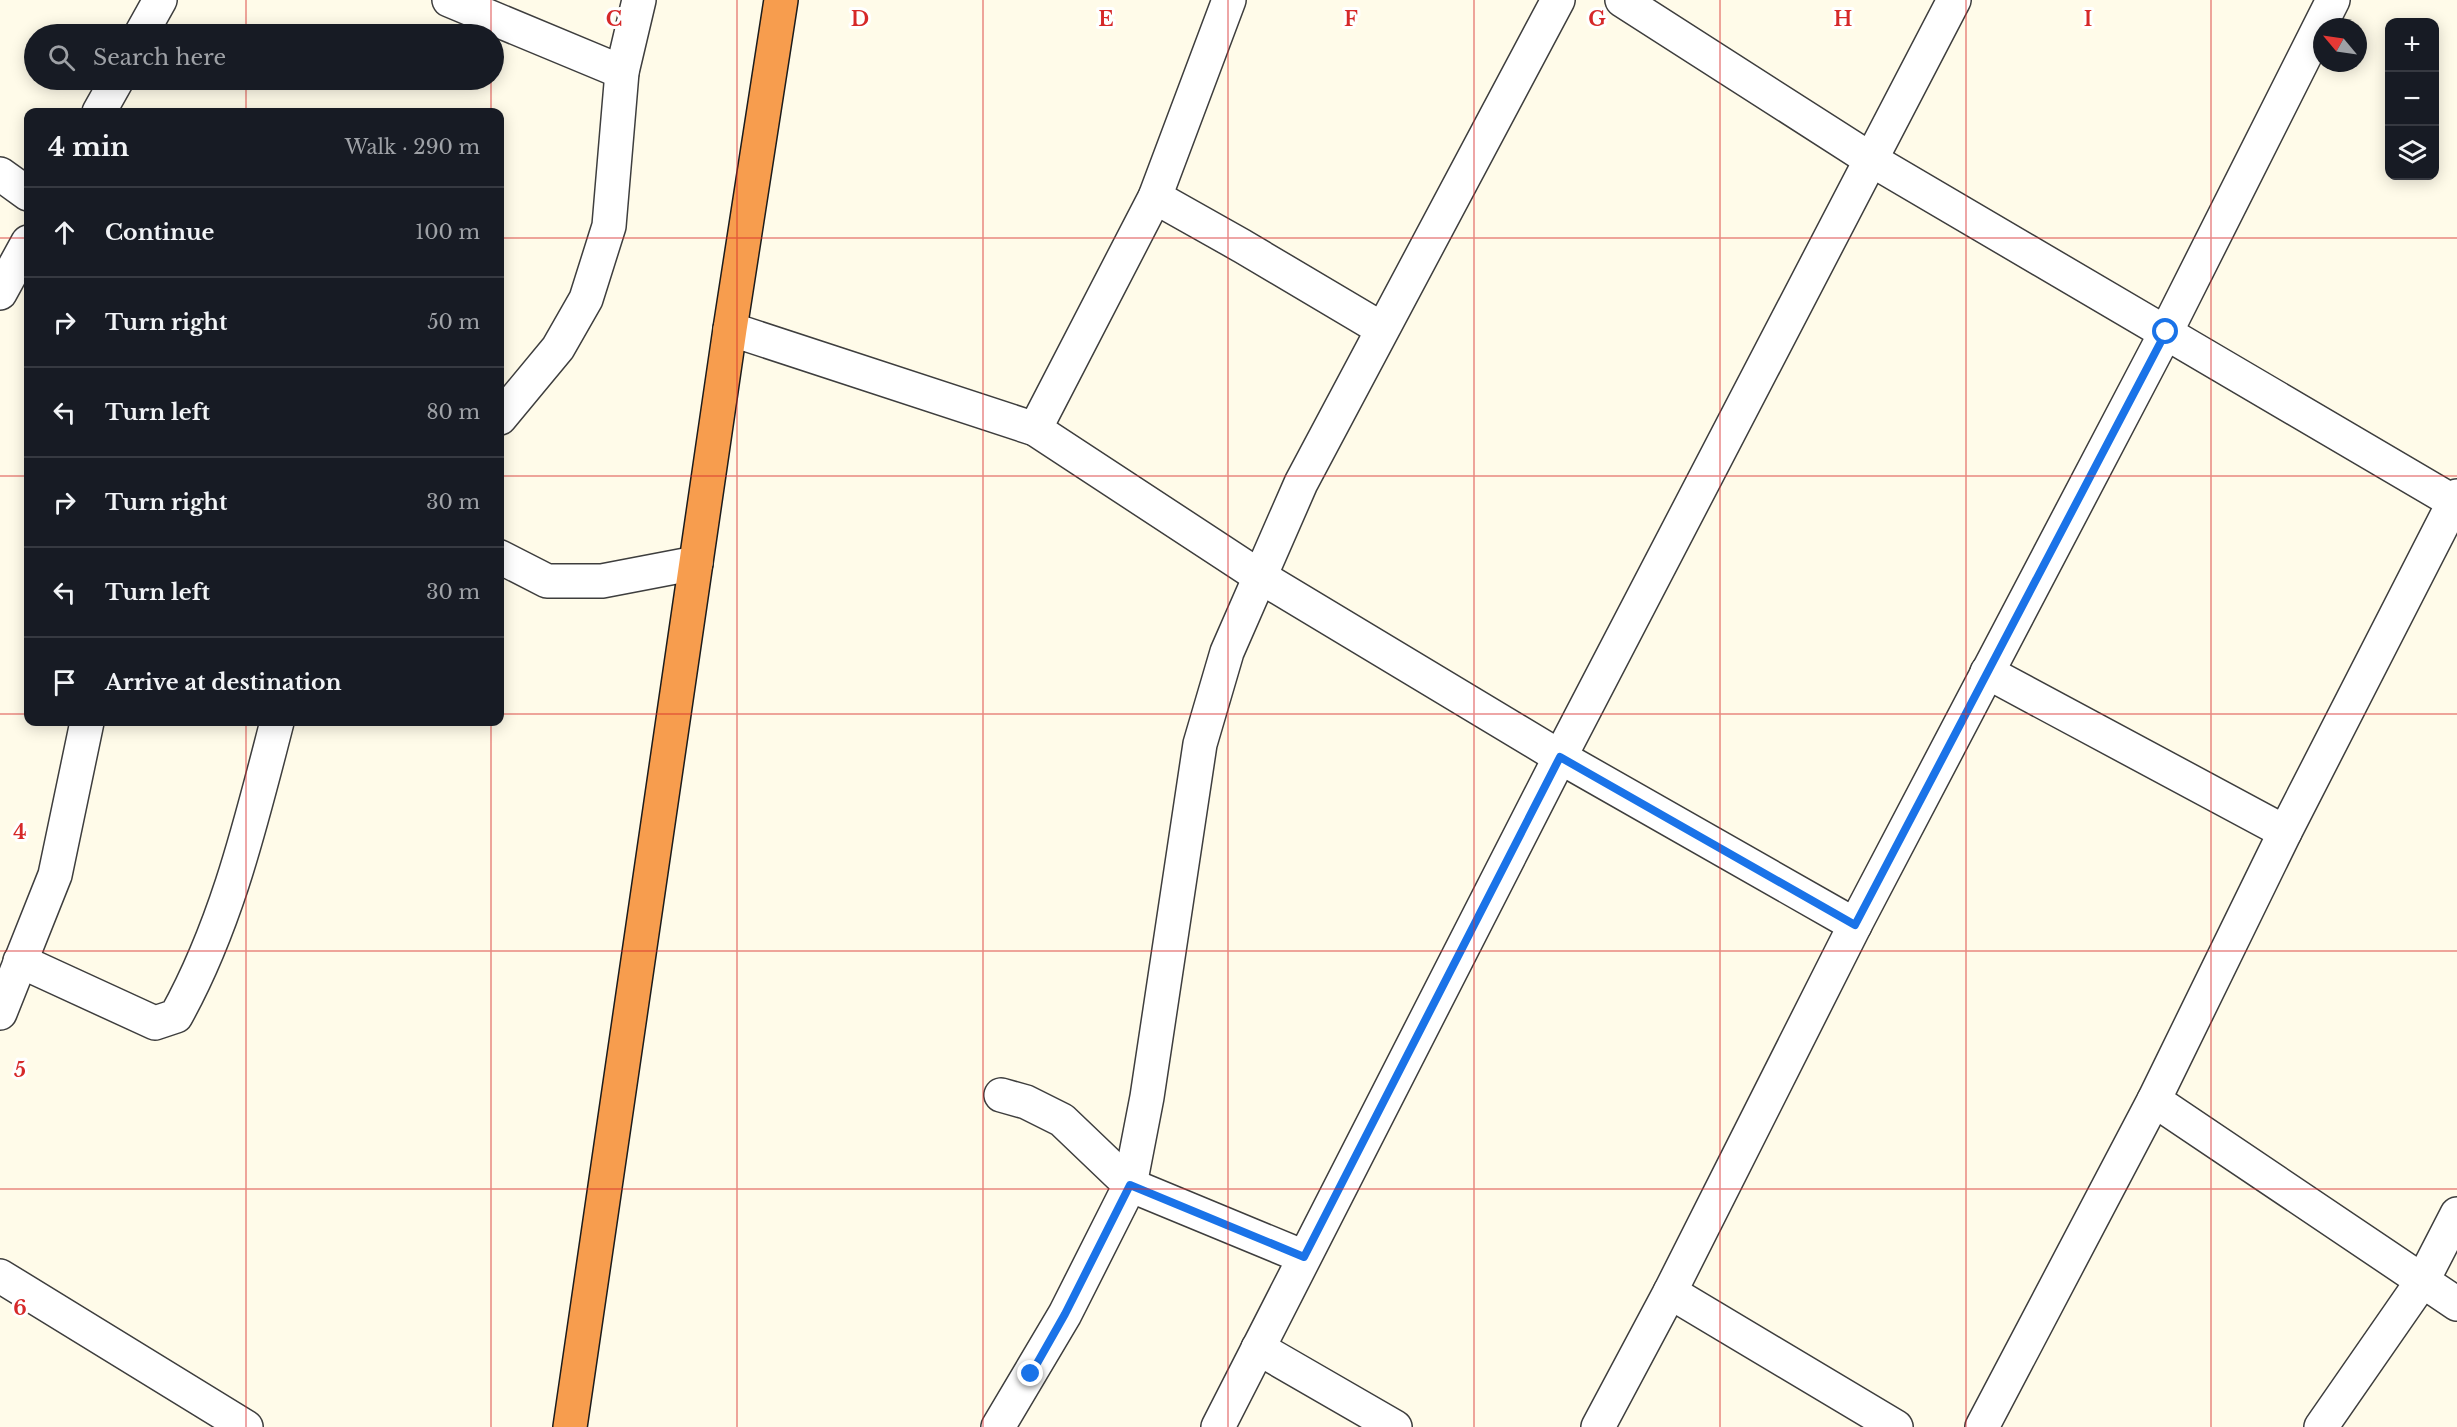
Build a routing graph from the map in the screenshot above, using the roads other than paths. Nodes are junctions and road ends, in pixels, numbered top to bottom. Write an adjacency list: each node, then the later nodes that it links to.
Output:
1 (160, 0): 10 (street)
2 (449, 0): 11 (street)
3 (639, 0): 11 (street)
4 (781, 0): 20 (highway)
5 (1229, 0): 17 (street)
6 (1558, 0): 21 (street)
7 (1622, 0): 14 (street)
8 (1953, 0): 14 (street)
9 (2333, 0): 22 (street)
10 (147, 24)
11 (622, 72): 23 (street)
12 (111, 90): 13 (street)
13 (101, 108)
14 (1870, 159): 22 (street); 32 (street)
15 (0, 174): 16 (street)
16 (24, 191)
17 (1155, 197): 21 (street); 24 (street)
18 (24, 249): 19 (street)
19 (0, 293)
20 (730, 329): 24 (street); 27 (highway)
21 (1382, 329): 28 (street)
22 (2166, 332): 25 (street); 29 (street)
23 (504, 413)
24 (1035, 429): 28 (street)
25 (2455, 499): 33 (street)
26 (504, 559): 27 (street)
27 (696, 563): 48 (highway)
28 (1259, 576): 32 (street); 39 (street)
29 (1987, 672): 33 (street); 34 (street)
30 (86, 726): 35 (street)
31 (276, 726): 35 (street)
32 (1560, 757): 34 (street); 41 (street)
33 (2285, 832): 38 (street)
34 (1855, 925): 44 (street)
35 (20, 961): 36 (street)
36 (0, 1013)
37 (1001, 1095): 39 (street)
38 (2154, 1100): 43 (street); 54 (street)
39 (1130, 1185): 41 (street); 49 (street)
40 (2457, 1214): 43 (street)
41 (1304, 1257): 46 (street)
42 (0, 1276): 47 (street)
43 (2423, 1280): 45 (street); 55 (street)
44 (1670, 1292): 52 (street); 53 (street)
45 (2457, 1304)
46 (1258, 1348): 50 (street); 51 (street)
47 (246, 1427)
48 (570, 1427)
49 (998, 1427)
50 (1218, 1427)
51 (1395, 1427)
52 (1598, 1427)
53 (1896, 1427)
54 (1982, 1427)
55 (2321, 1427)

